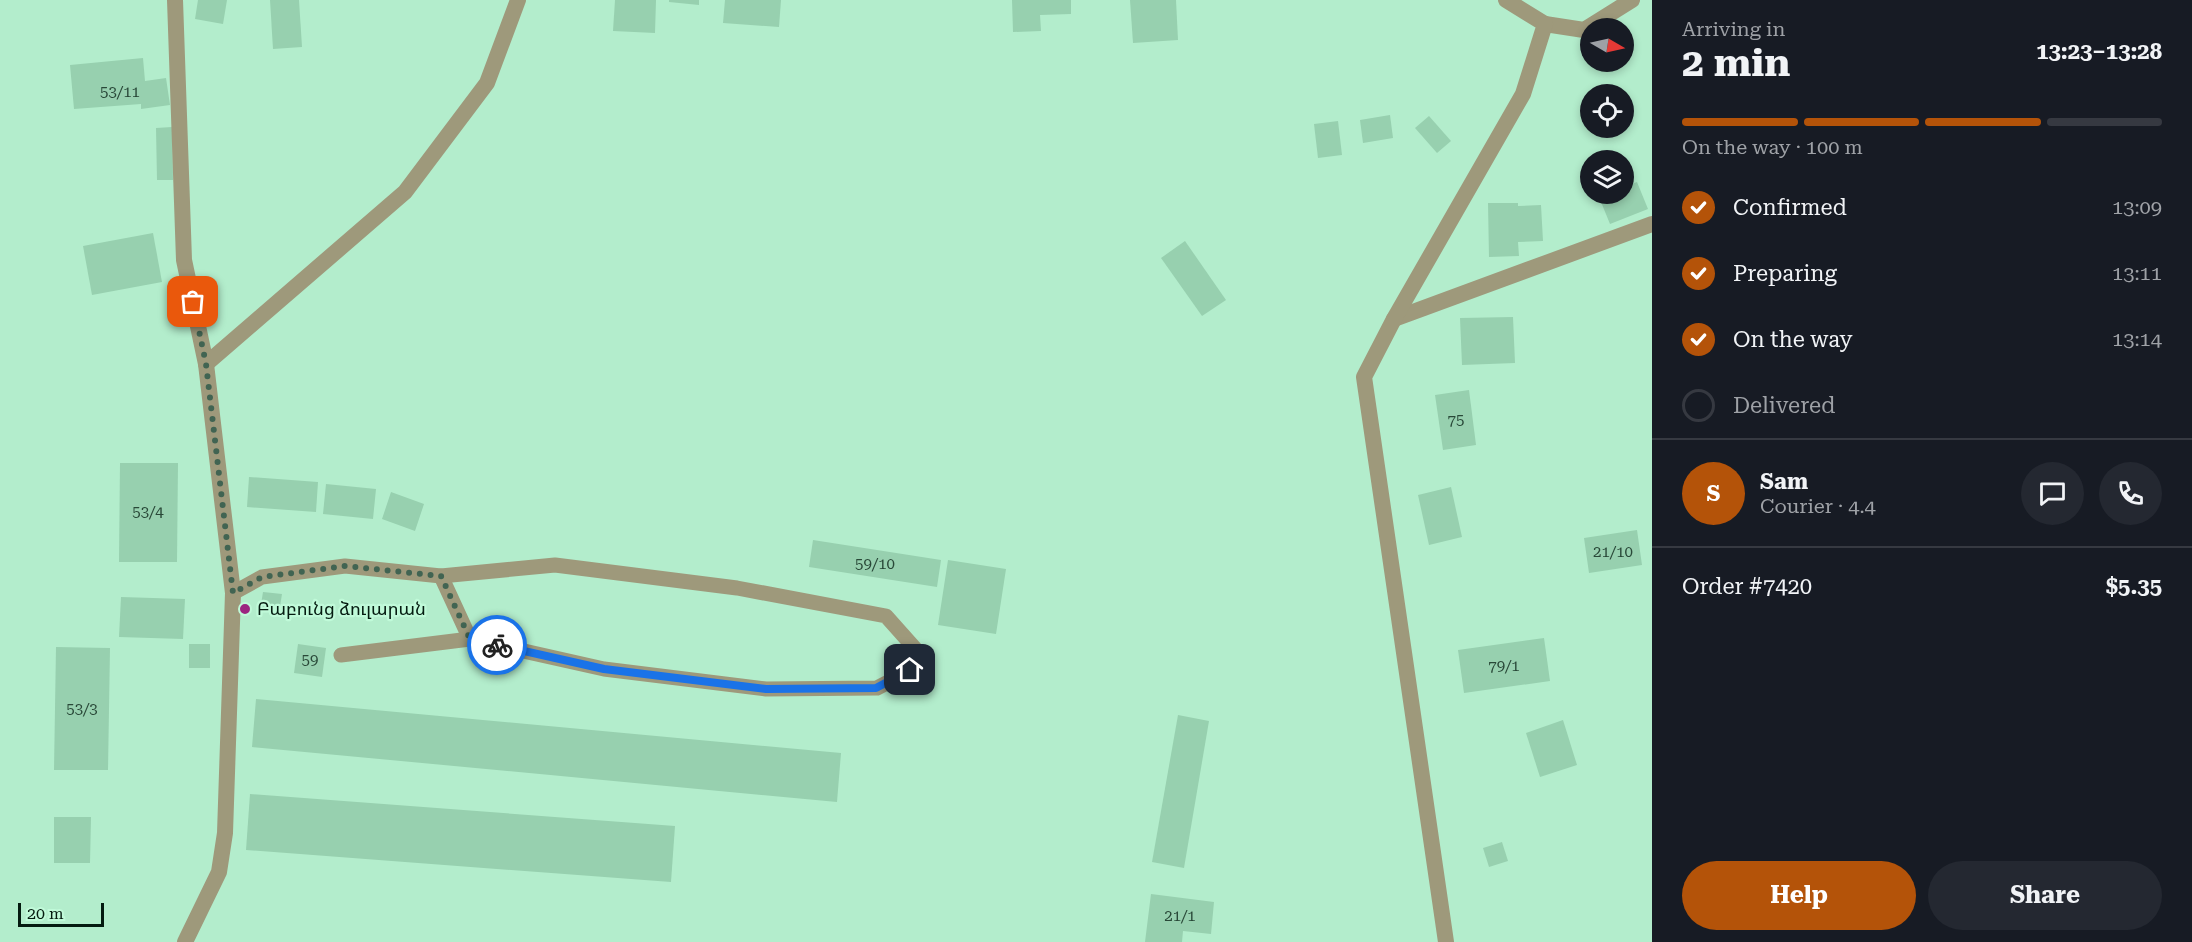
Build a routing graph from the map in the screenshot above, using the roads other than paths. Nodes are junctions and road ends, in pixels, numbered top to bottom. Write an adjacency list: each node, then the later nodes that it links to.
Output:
1 (175, 0): 8 (street)
2 (518, 0): 8 (street)
3 (1506, 0): 5 (street)
4 (1632, 0): 5 (street)
5 (1545, 24): 7 (street)
6 (1652, 224): 7 (street)
7 (1394, 319): 14 (street)
8 (206, 364): 10 (street)
9 (441, 576): 10 (lane); 11 (lane); 11 (lane)
10 (233, 593): 13 (street)
11 (470, 639): 12 (lane)
12 (341, 655)
13 (185, 942)
14 (1446, 942)

